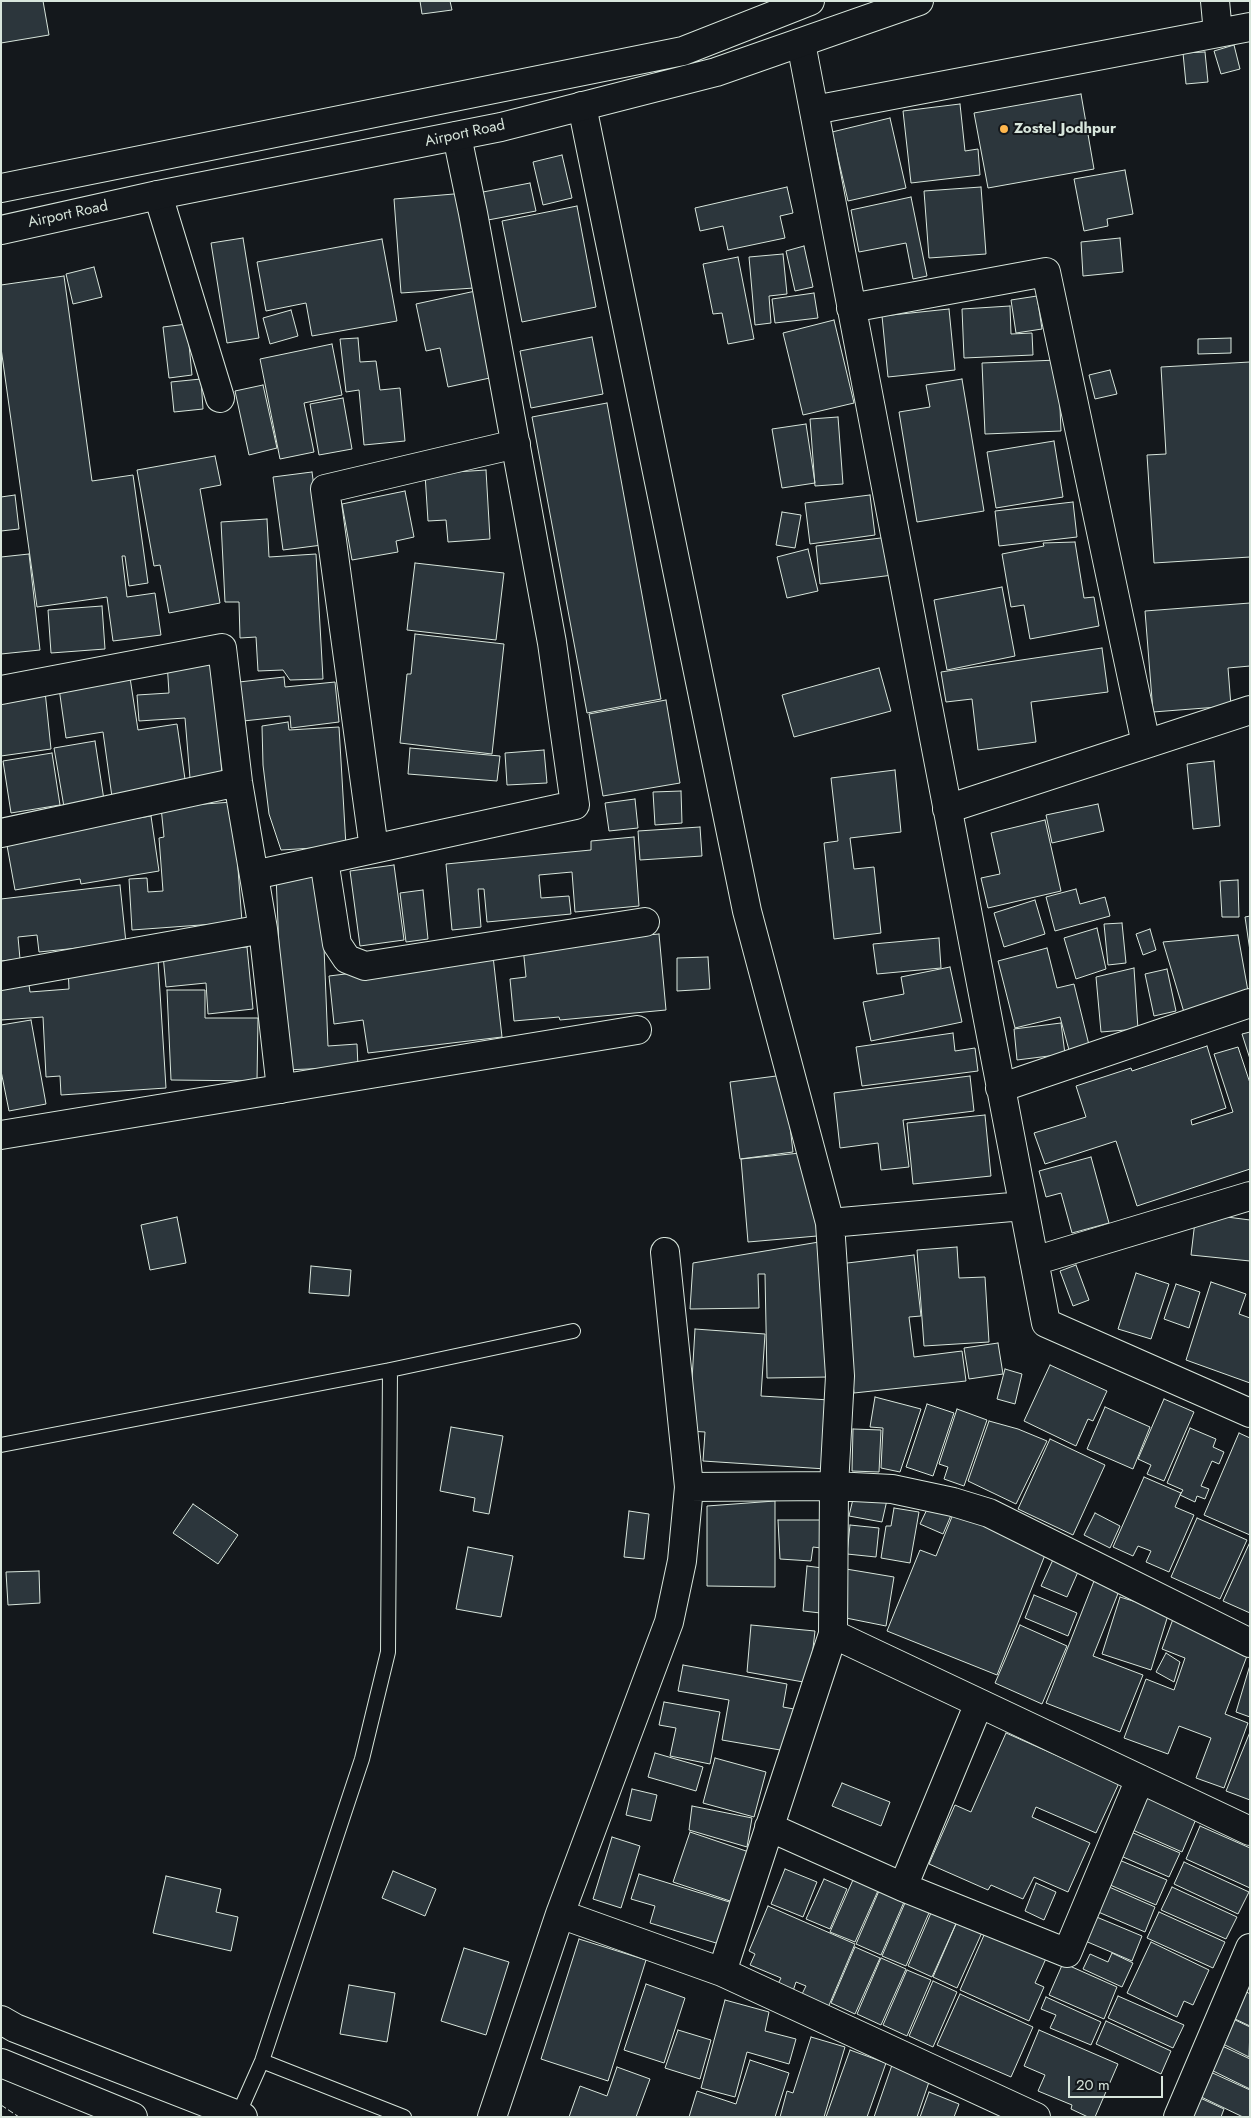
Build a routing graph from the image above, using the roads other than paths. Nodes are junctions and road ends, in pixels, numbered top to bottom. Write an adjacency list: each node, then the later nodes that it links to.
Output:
1 (810, 1): 10 (street)
2 (919, 1): 6 (street, Airport Road)
3 (1215, 1): 5 (street)
4 (1250, 26): 5 (street)
5 (1218, 33): 8 (street)
6 (801, 43): 7 (street, Airport Road); 8 (street)
7 (582, 106): 9 (street, Airport Road); 35 (street)
8 (814, 110): 13 (street)
9 (457, 136): 11 (street, Airport Road); 15 (street)
10 (1, 188)
11 (158, 195): 12 (street, Airport Road); 14 (street)
12 (1, 230)
13 (851, 308): 18 (street); 20 (street)
14 (220, 398)
15 (516, 444): 22 (street); 22 (street)
16 (1, 690): 19 (street)
17 (1250, 710): 18 (street)
18 (1146, 744): 20 (street)
19 (238, 782): 21 (street); 24 (street)
20 (947, 809): 30 (street)
21 (1, 833)
22 (374, 849): 23 (street)
23 (324, 860): 24 (street); 25 (street)
24 (254, 876): 26 (street)
25 (644, 922)
26 (263, 930): 27 (street); 31 (street)
27 (1, 976)
28 (1250, 1004): 30 (street)
29 (637, 1030): 31 (street)
30 (1000, 1088): 34 (street)
31 (281, 1089): 32 (street)
32 (1, 1135)
33 (1250, 1196): 37 (street)
34 (1023, 1206): 35 (street); 37 (street)
35 (830, 1223): 42 (street)
36 (665, 1252): 43 (street)
37 (1034, 1261): 40 (street)
38 (573, 1331): 39 (lane)
39 (390, 1370): 41 (lane); 55 (lane)
40 (1250, 1413)
41 (1, 1445)
42 (834, 1486): 43 (street); 44 (street); 45 (street)
43 (689, 1488): 51 (street)
44 (833, 1634): 46 (street); 48 (street)
45 (1250, 1644)
46 (979, 1703): 47 (street); 50 (street)
47 (1140, 1779): 49 (street); 50 (street)
48 (769, 1827): 50 (street); 53 (street)
49 (1250, 1831)
50 (903, 1887)
51 (560, 1914): 53 (street); 60 (street)
52 (1250, 1948): 62 (street)
53 (722, 1972): 61 (street)
54 (1, 2020): 57 (street)
55 (262, 2061): 57 (lane); 59 (lane)
56 (1, 2063): 58 (street)
57 (240, 2116)
58 (133, 2117)
59 (404, 2117)
60 (492, 2117)
61 (1036, 2117)
62 (1178, 2117)

